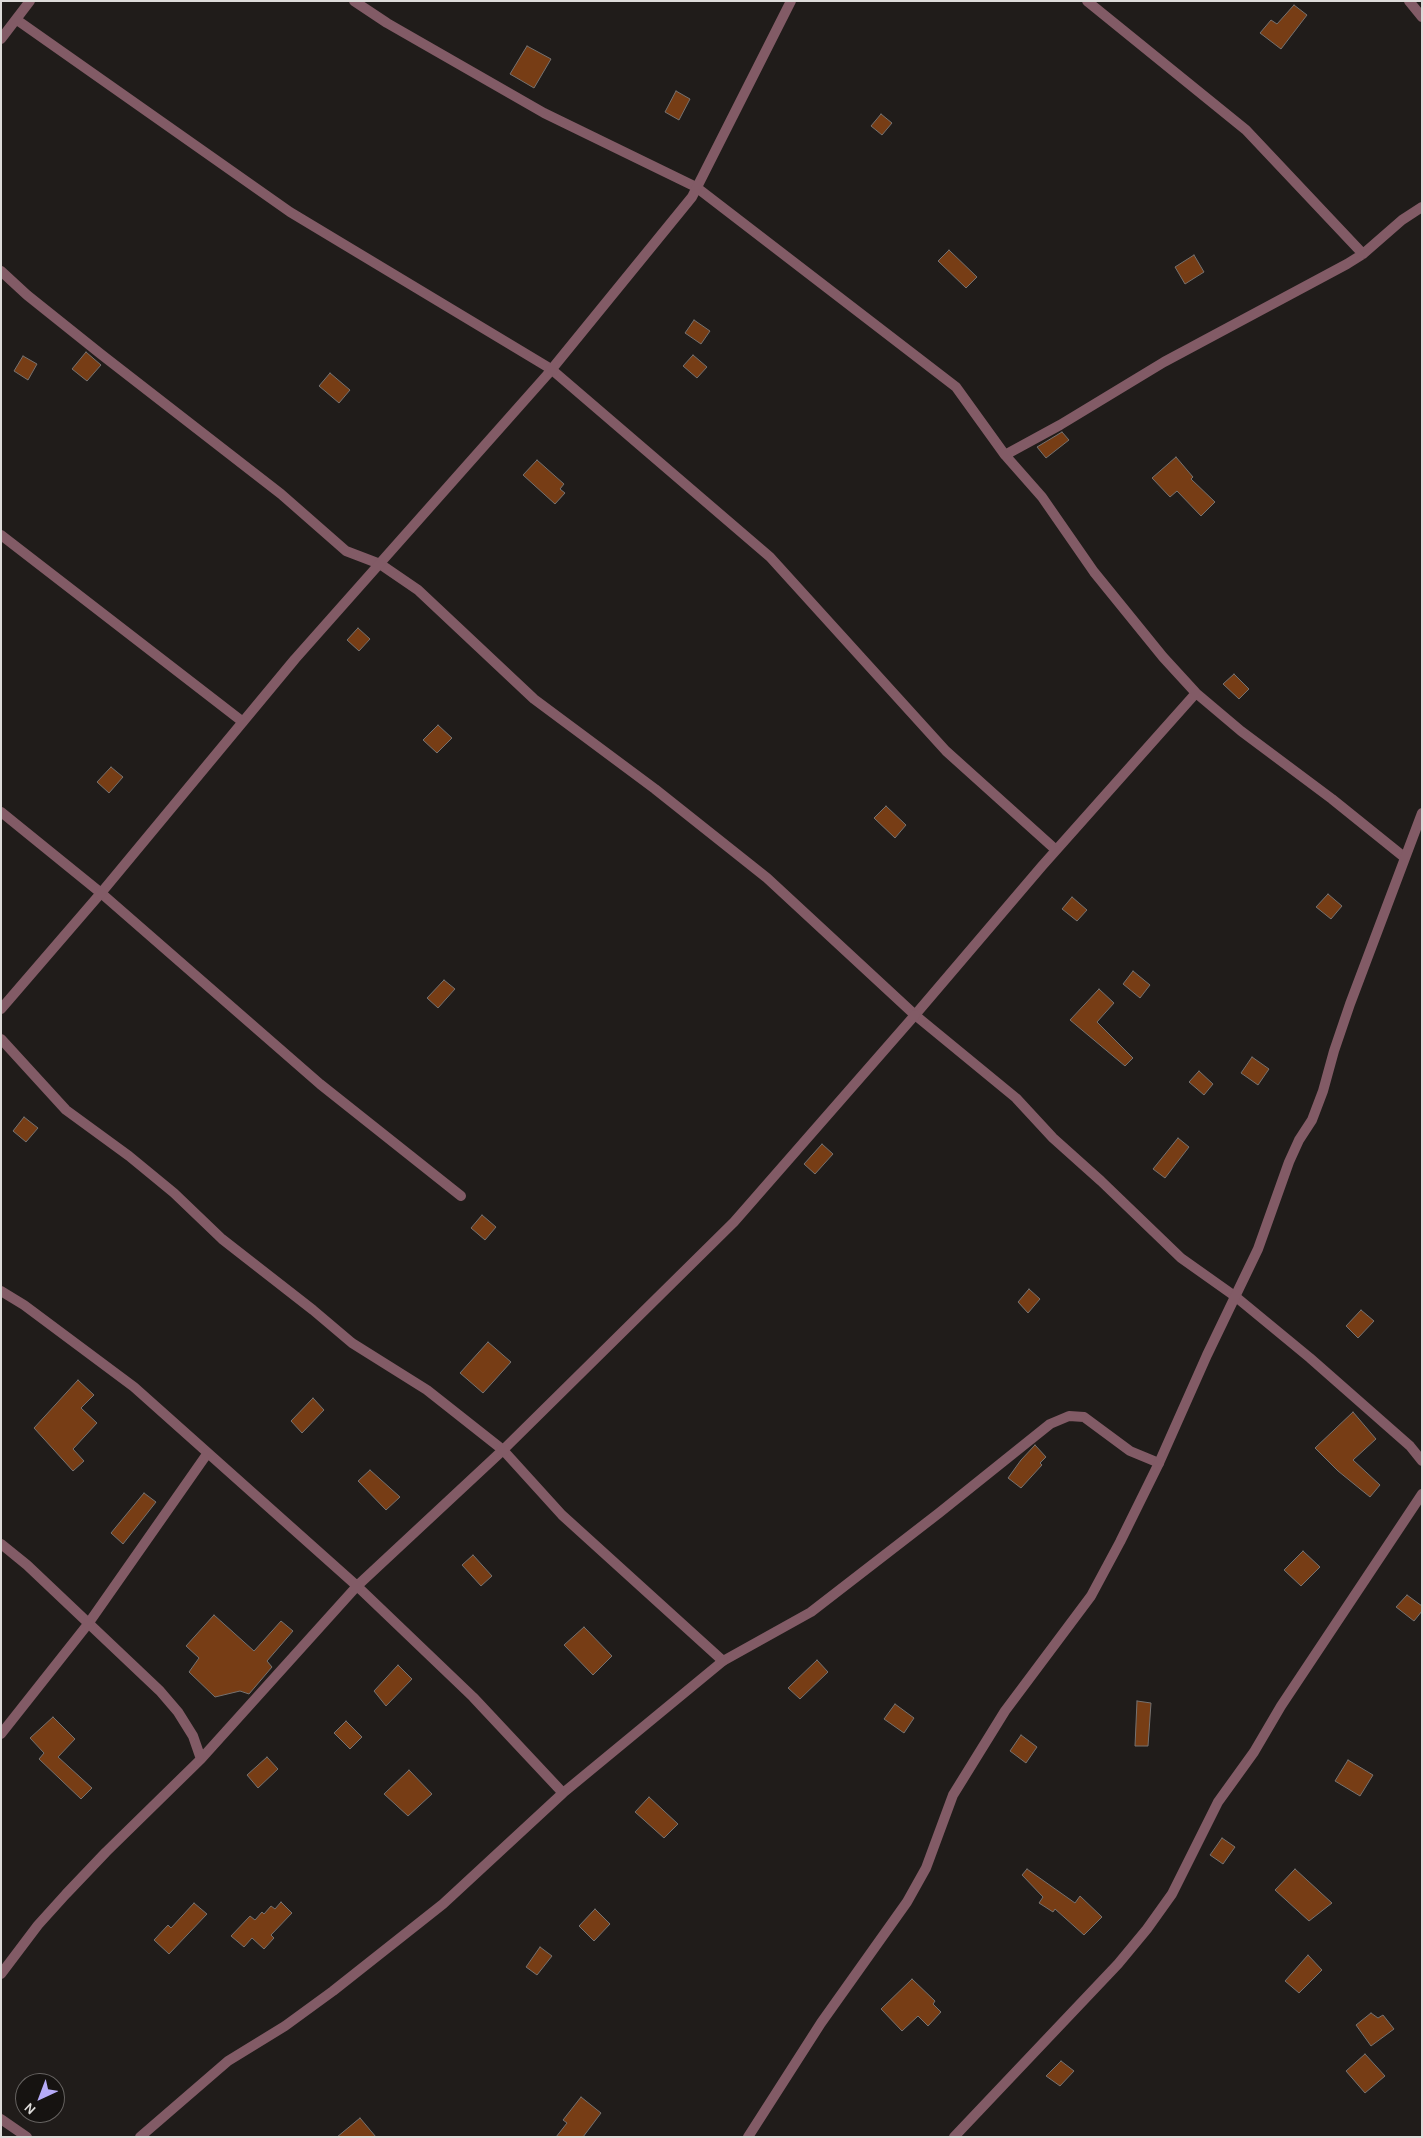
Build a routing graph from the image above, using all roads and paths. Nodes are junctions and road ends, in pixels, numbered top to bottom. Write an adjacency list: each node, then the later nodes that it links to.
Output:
1 (30, 1): 7 (street)
2 (354, 1): 9 (street)
3 (791, 1): 9 (street)
4 (1087, 1): 11 (street)
5 (1409, 1): 6 (street)
6 (1422, 17)
7 (16, 20): 8 (street); 13 (street)
8 (1, 40)
9 (696, 187): 13 (street); 14 (street)
10 (1422, 207): 11 (street)
11 (1363, 254): 14 (street)
12 (1, 271): 16 (street)
13 (551, 369): 16 (street); 21 (street)
14 (1005, 455): 17 (street)
15 (1, 535): 18 (street)
16 (380, 564): 18 (street); 25 (street)
17 (1196, 694): 21 (street); 22 (street)
18 (243, 722): 23 (street)
19 (1, 812): 23 (street)
20 (1422, 813): 22 (street)
21 (1056, 850): 25 (street)
22 (1404, 857): 29 (street)
23 (101, 893): 24 (street); 27 (street)
24 (1, 1009)
25 (915, 1016): 29 (street); 30 (street)
26 (1, 1040): 30 (street)
27 (461, 1196)
28 (1, 1291): 31 (street)
29 (1236, 1297): 32 (street); 33 (street)
30 (503, 1450): 36 (street); 38 (street)
31 (207, 1454): 36 (street); 37 (street)
32 (1422, 1461)
33 (1159, 1463): 38 (street); 46 (street)
34 (1422, 1494): 47 (street)
35 (1, 1544): 37 (street)
36 (358, 1586): 40 (street); 41 (street)
37 (88, 1624): 39 (street); 40 (street)
38 (723, 1661): 41 (street)
39 (1, 1734)
40 (200, 1759): 42 (street)
41 (563, 1793): 45 (street)
42 (1, 1974)
43 (1, 2119): 44 (street)
44 (27, 2137)
45 (140, 2137)
46 (748, 2137)
47 (954, 2137)

